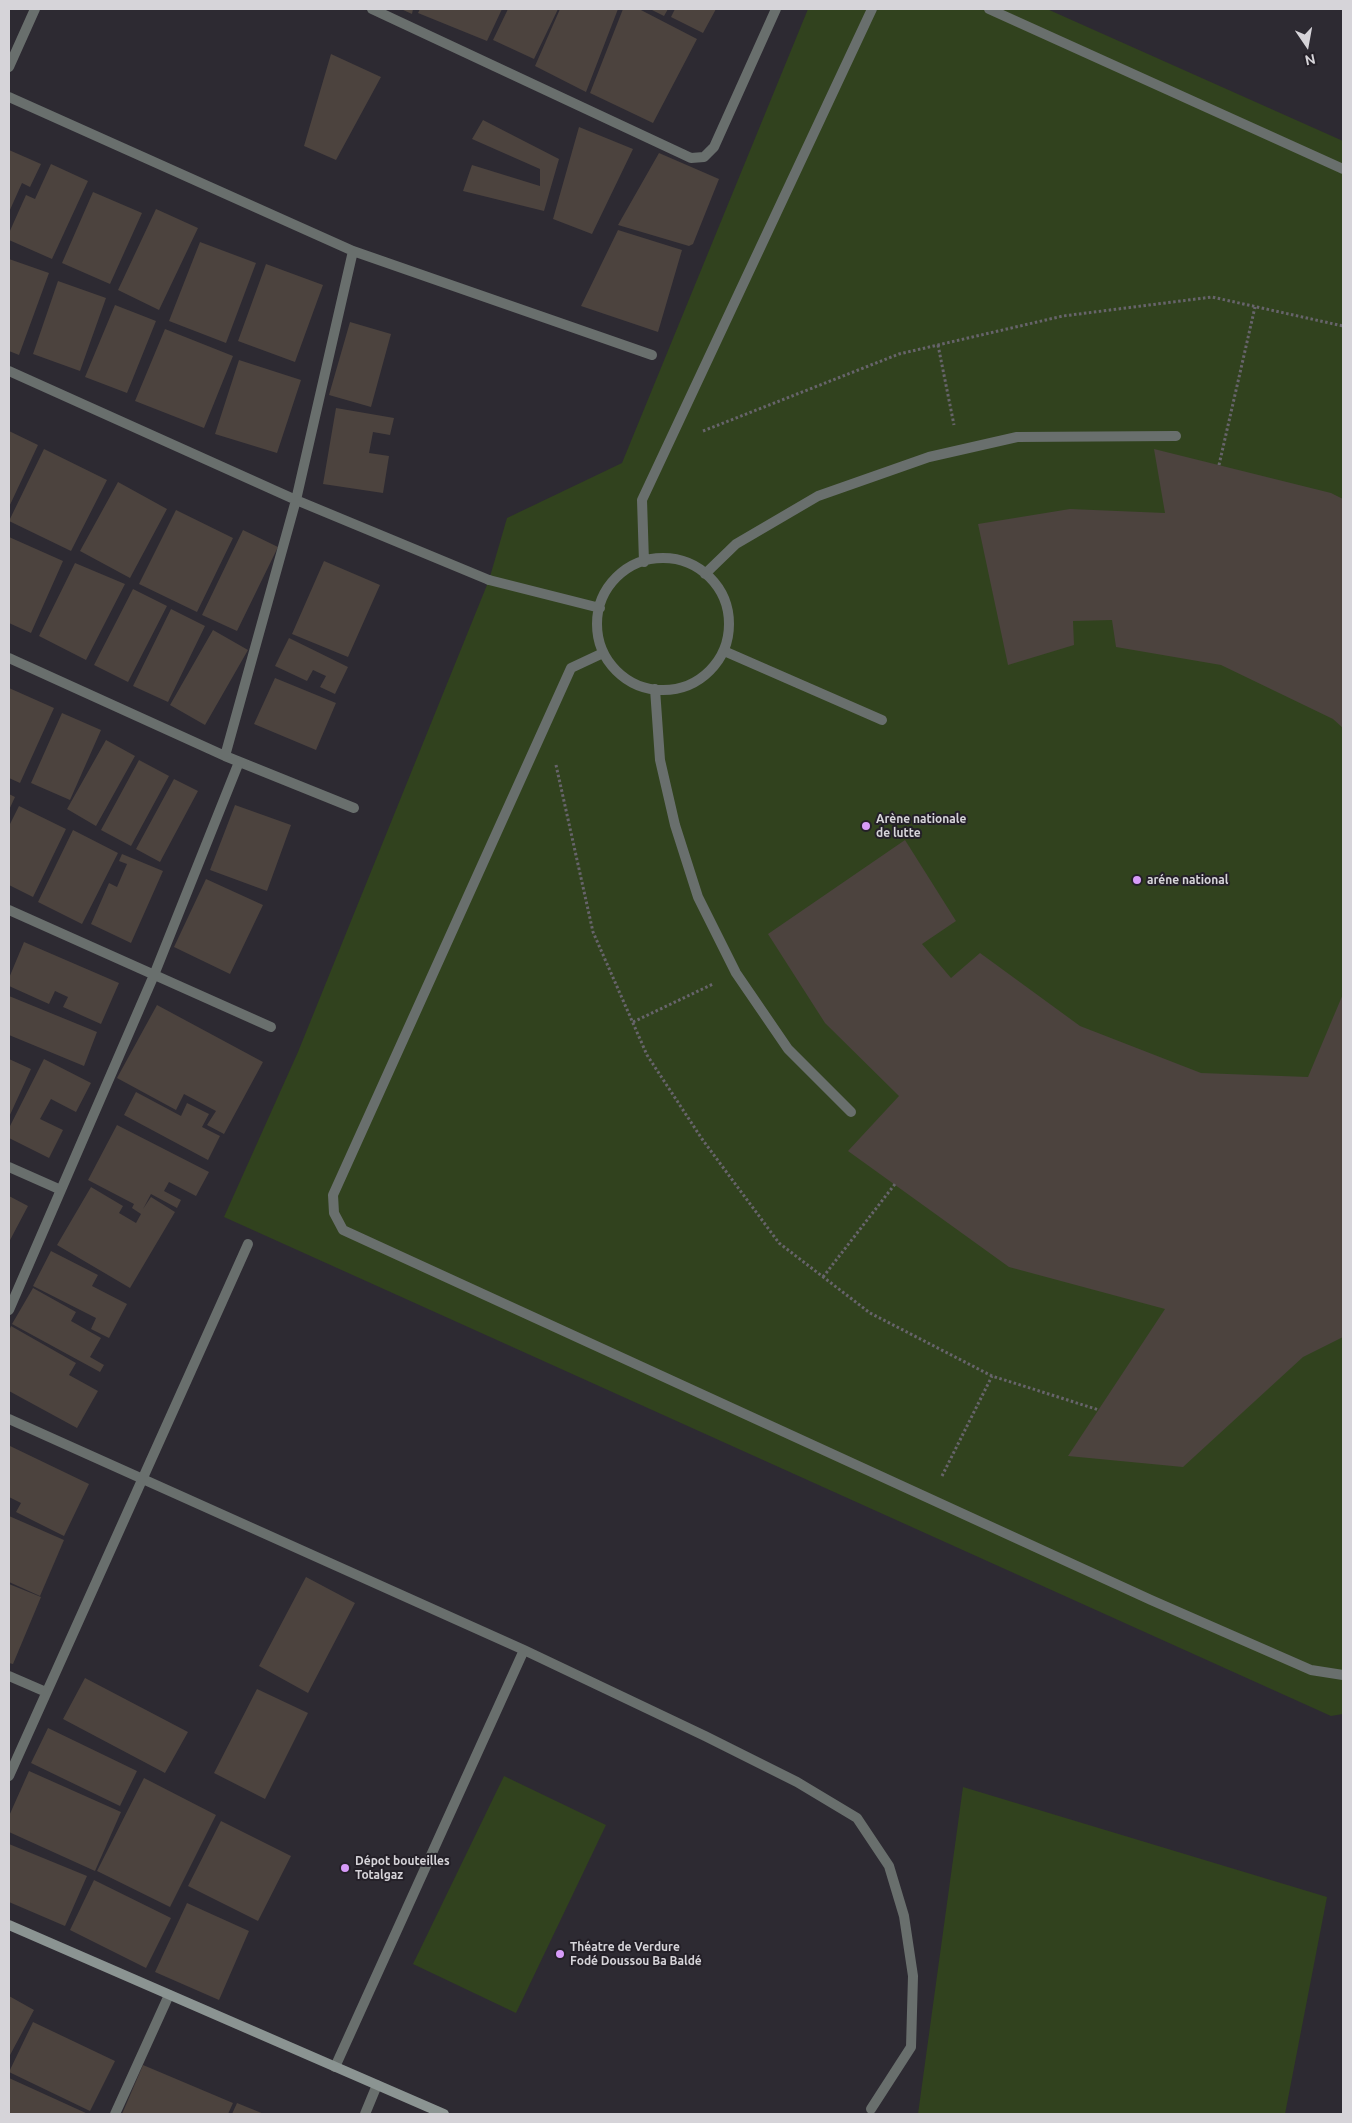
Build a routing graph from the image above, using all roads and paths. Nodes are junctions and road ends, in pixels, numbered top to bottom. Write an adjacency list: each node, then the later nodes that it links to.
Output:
1 (35, 9): 6 (street)
2 (372, 9): 3 (street)
3 (776, 9)
4 (872, 9): 16 (street)
5 (990, 9): 8 (street)
6 (9, 67)
7 (9, 97): 9 (street)
8 (1343, 169)
9 (353, 251): 13 (street); 19 (street)
10 (1255, 307): 11 (path); 12 (path); 18 (path)
11 (1343, 326)
12 (938, 345): 16 (path); 17 (path)
13 (652, 355)
14 (9, 372): 19 (street)
15 (1176, 436): 17 (street)
16 (668, 444): 20 (street)
17 (959, 450): 21 (street)
18 (1219, 465)
19 (296, 500): 22 (street); 29 (street)
20 (644, 562): 21 (street); 22 (street)
21 (705, 574): 23 (street)
22 (600, 608): 24 (street)
23 (724, 651): 26 (street); 28 (street)
24 (603, 652): 26 (street); 27 (street)
25 (9, 658): 29 (street)
26 (655, 689): 33 (street)
27 (547, 719): 35 (path); 48 (street)
28 (882, 720)
29 (225, 756): 30 (street)
30 (239, 762): 31 (street); 34 (street)
31 (354, 808)
32 (9, 910): 34 (street)
33 (736, 973): 35 (path); 37 (street)
34 (154, 975): 36 (street); 40 (street)
35 (632, 1022): 42 (path)
36 (271, 1027)
37 (851, 1112)
38 (9, 1167): 40 (street)
39 (895, 1184): 42 (path)
40 (60, 1190): 43 (street)
41 (248, 1244): 47 (street)
42 (823, 1277): 44 (path)
43 (9, 1310)
44 (992, 1376): 45 (path); 48 (path)
45 (1099, 1410)
46 (9, 1419): 47 (street)
47 (142, 1478): 49 (street); 52 (street)
48 (930, 1499): 50 (street)
49 (524, 1650): 56 (street); 58 (street)
50 (1343, 1675)
51 (9, 1676): 52 (street)
52 (46, 1692): 53 (street)
53 (9, 1776)
54 (9, 1925): 55 (street)
55 (169, 1995): 56 (street); 59 (street)
56 (335, 2067): 57 (street)
57 (377, 2085): 60 (street); 61 (street)
58 (871, 2109)
59 (116, 2114)
60 (365, 2114)
61 (444, 2114)

